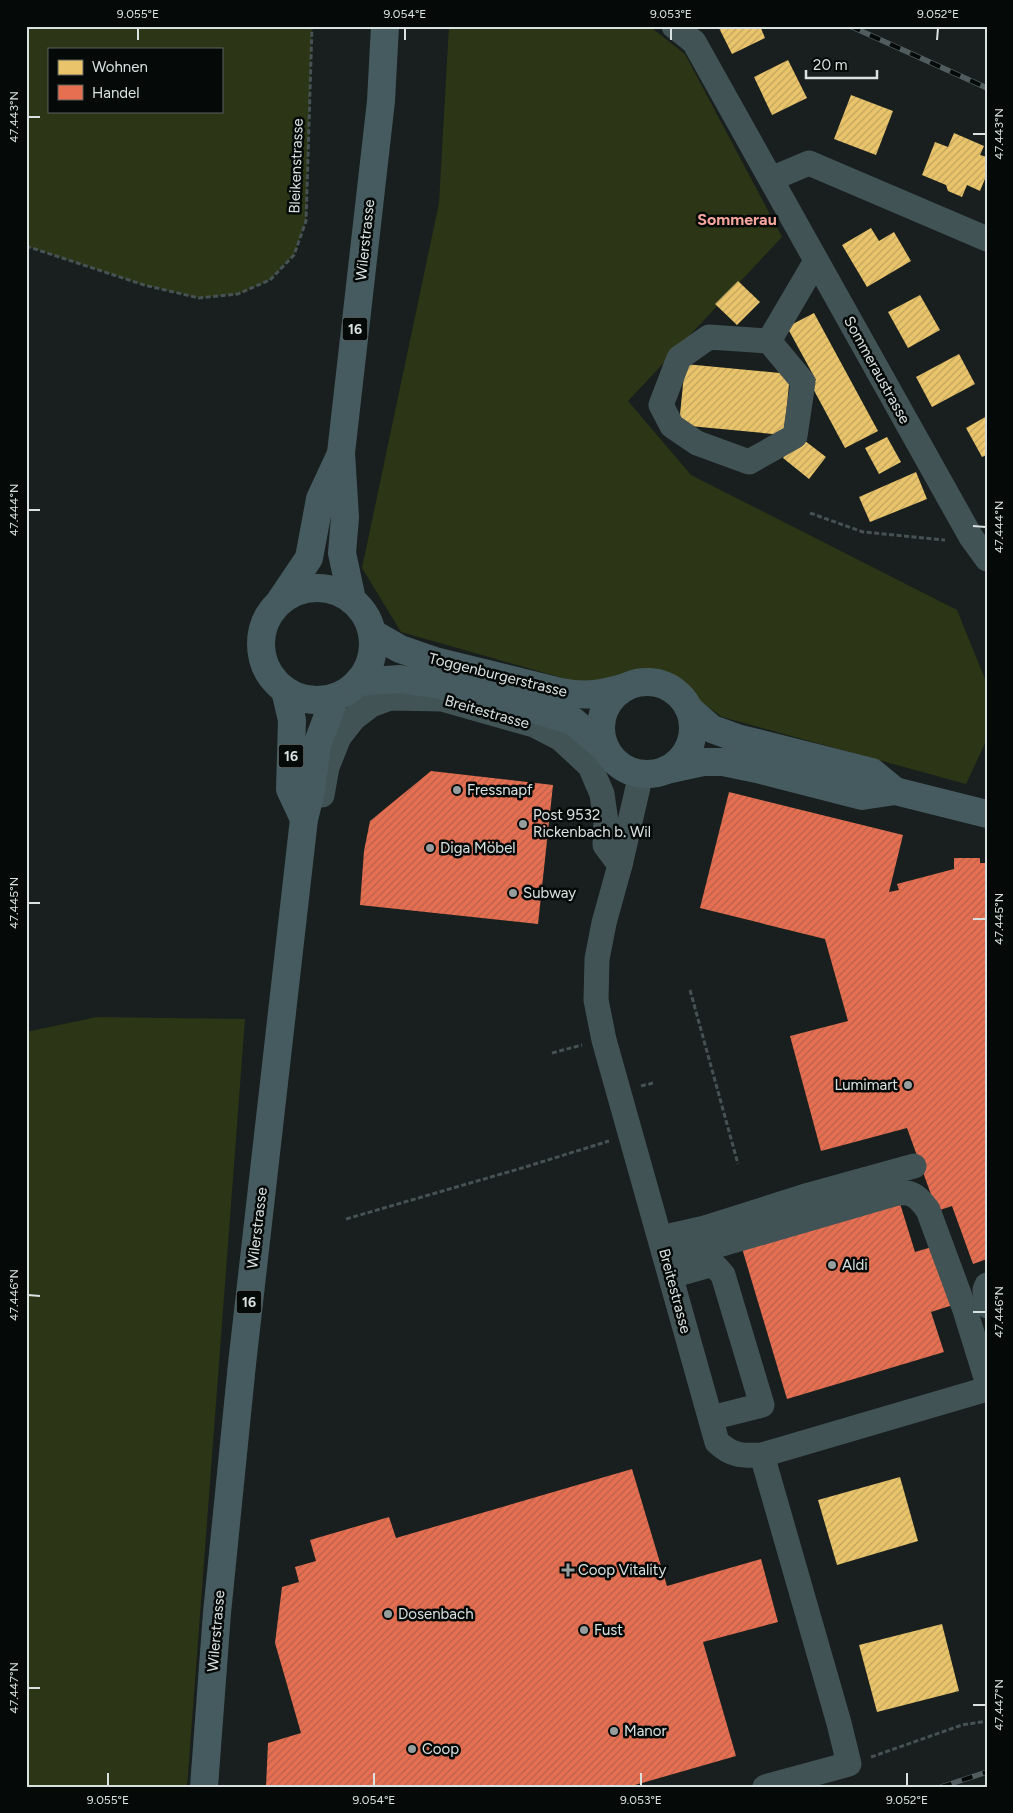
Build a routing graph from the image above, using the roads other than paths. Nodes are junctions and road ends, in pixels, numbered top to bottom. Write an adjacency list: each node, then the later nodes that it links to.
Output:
1 (385, 26): 7 (main road, Wilerstrasse / 16)
2 (674, 26): 3 (street, Sommeraustrasse)
3 (772, 179): 4 (street); 5 (street, Sommeraustrasse)
4 (987, 239)
5 (816, 260): 6 (street); 8 (street, Sommeraustrasse)
6 (769, 341): 6 (street)
7 (342, 452): 9 (main road, Wilerstrasse / 16); 10 (main road, Wilerstrasse / 16)
8 (981, 551)
9 (352, 600): 10 (main road); 11 (main road)
10 (280, 601): 14 (main road)
11 (372, 633): 12 (main road); 13 (main road, Toggenburgerstrasse)
12 (358, 682): 15 (main road); 17 (main road, Toggenburgerstrasse)
13 (628, 686): 16 (main road); 17 (main road)
14 (285, 690): 15 (main road); 21 (main road, 16)
15 (335, 697): 21 (main road, Wilerstrasse / 16)
16 (690, 709): 18 (main road); 19 (main road)
17 (605, 748): 18 (main road)
18 (653, 772): 19 (main road); 22 (street, Breitestrasse)
19 (895, 791): 20 (main road)
20 (987, 814)
21 (304, 819): 22 (street, Breitestrasse); 31 (main road, Wilerstrasse / 16)
22 (620, 865): 24 (street, Breitestrasse)
23 (914, 1166): 24 (street)
24 (666, 1258): 27 (street); 29 (street, Breitestrasse); 29 (street)
25 (987, 1285): 26 (street)
26 (987, 1306)
27 (987, 1381)
28 (987, 1389): 30 (street, Breitestrasse)
29 (711, 1418): 30 (street, Breitestrasse)
30 (762, 1455): 32 (street)
31 (204, 1787)
32 (765, 1787)

